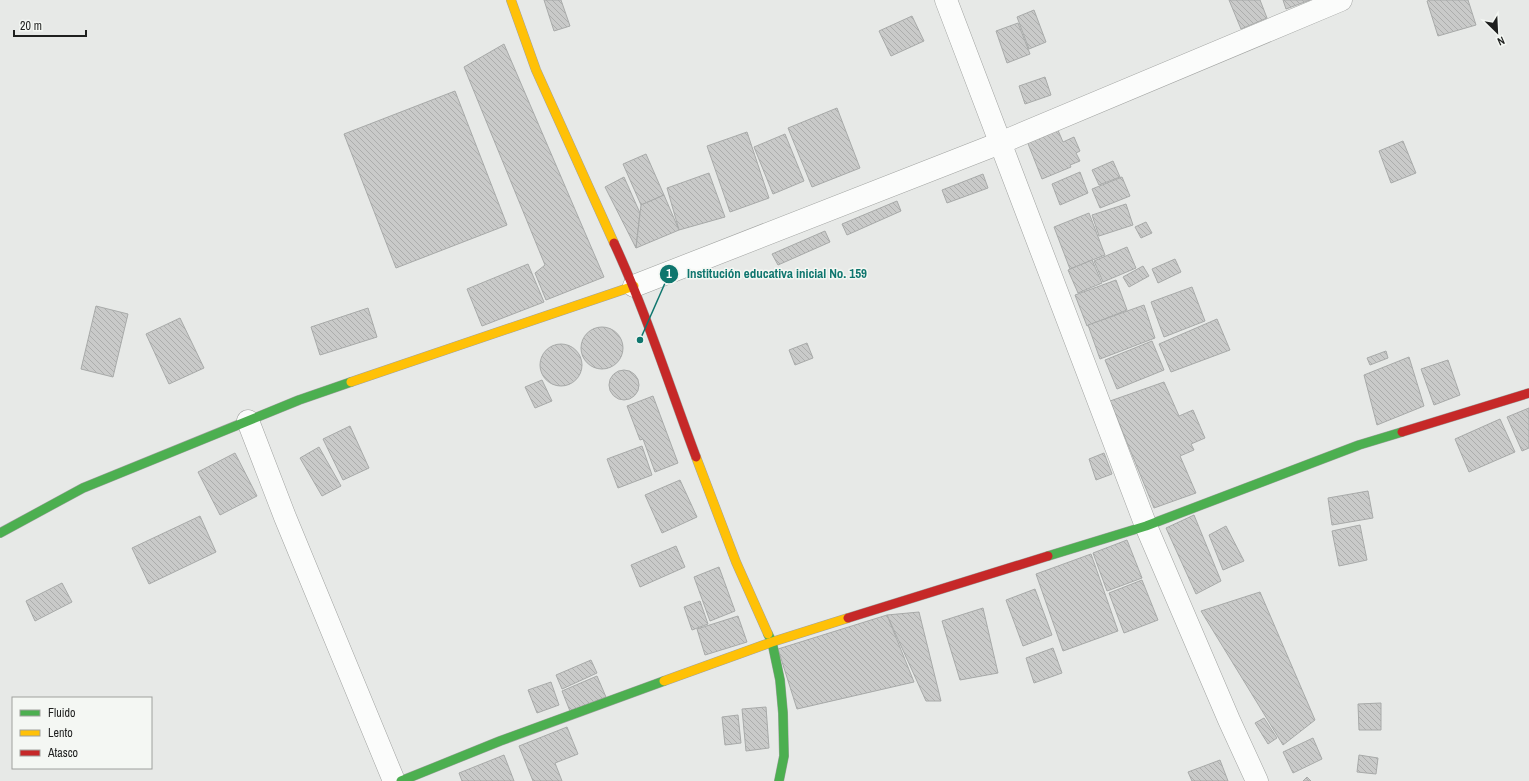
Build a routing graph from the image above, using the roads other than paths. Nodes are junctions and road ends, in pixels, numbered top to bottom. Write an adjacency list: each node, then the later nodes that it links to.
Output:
1 (511, 0): 5 (street)
2 (946, 0): 4 (street)
3 (1341, 0): 4 (street)
4 (1000, 143): 5 (street); 8 (street)
5 (634, 286): 7 (street); 10 (street)
6 (1529, 393): 8 (street)
7 (248, 421): 9 (street); 11 (street)
8 (1146, 526): 10 (street); 14 (street)
9 (0, 533)
10 (772, 642): 12 (street); 13 (street)
11 (394, 781)
12 (401, 781)
13 (779, 781)
14 (1258, 781)

